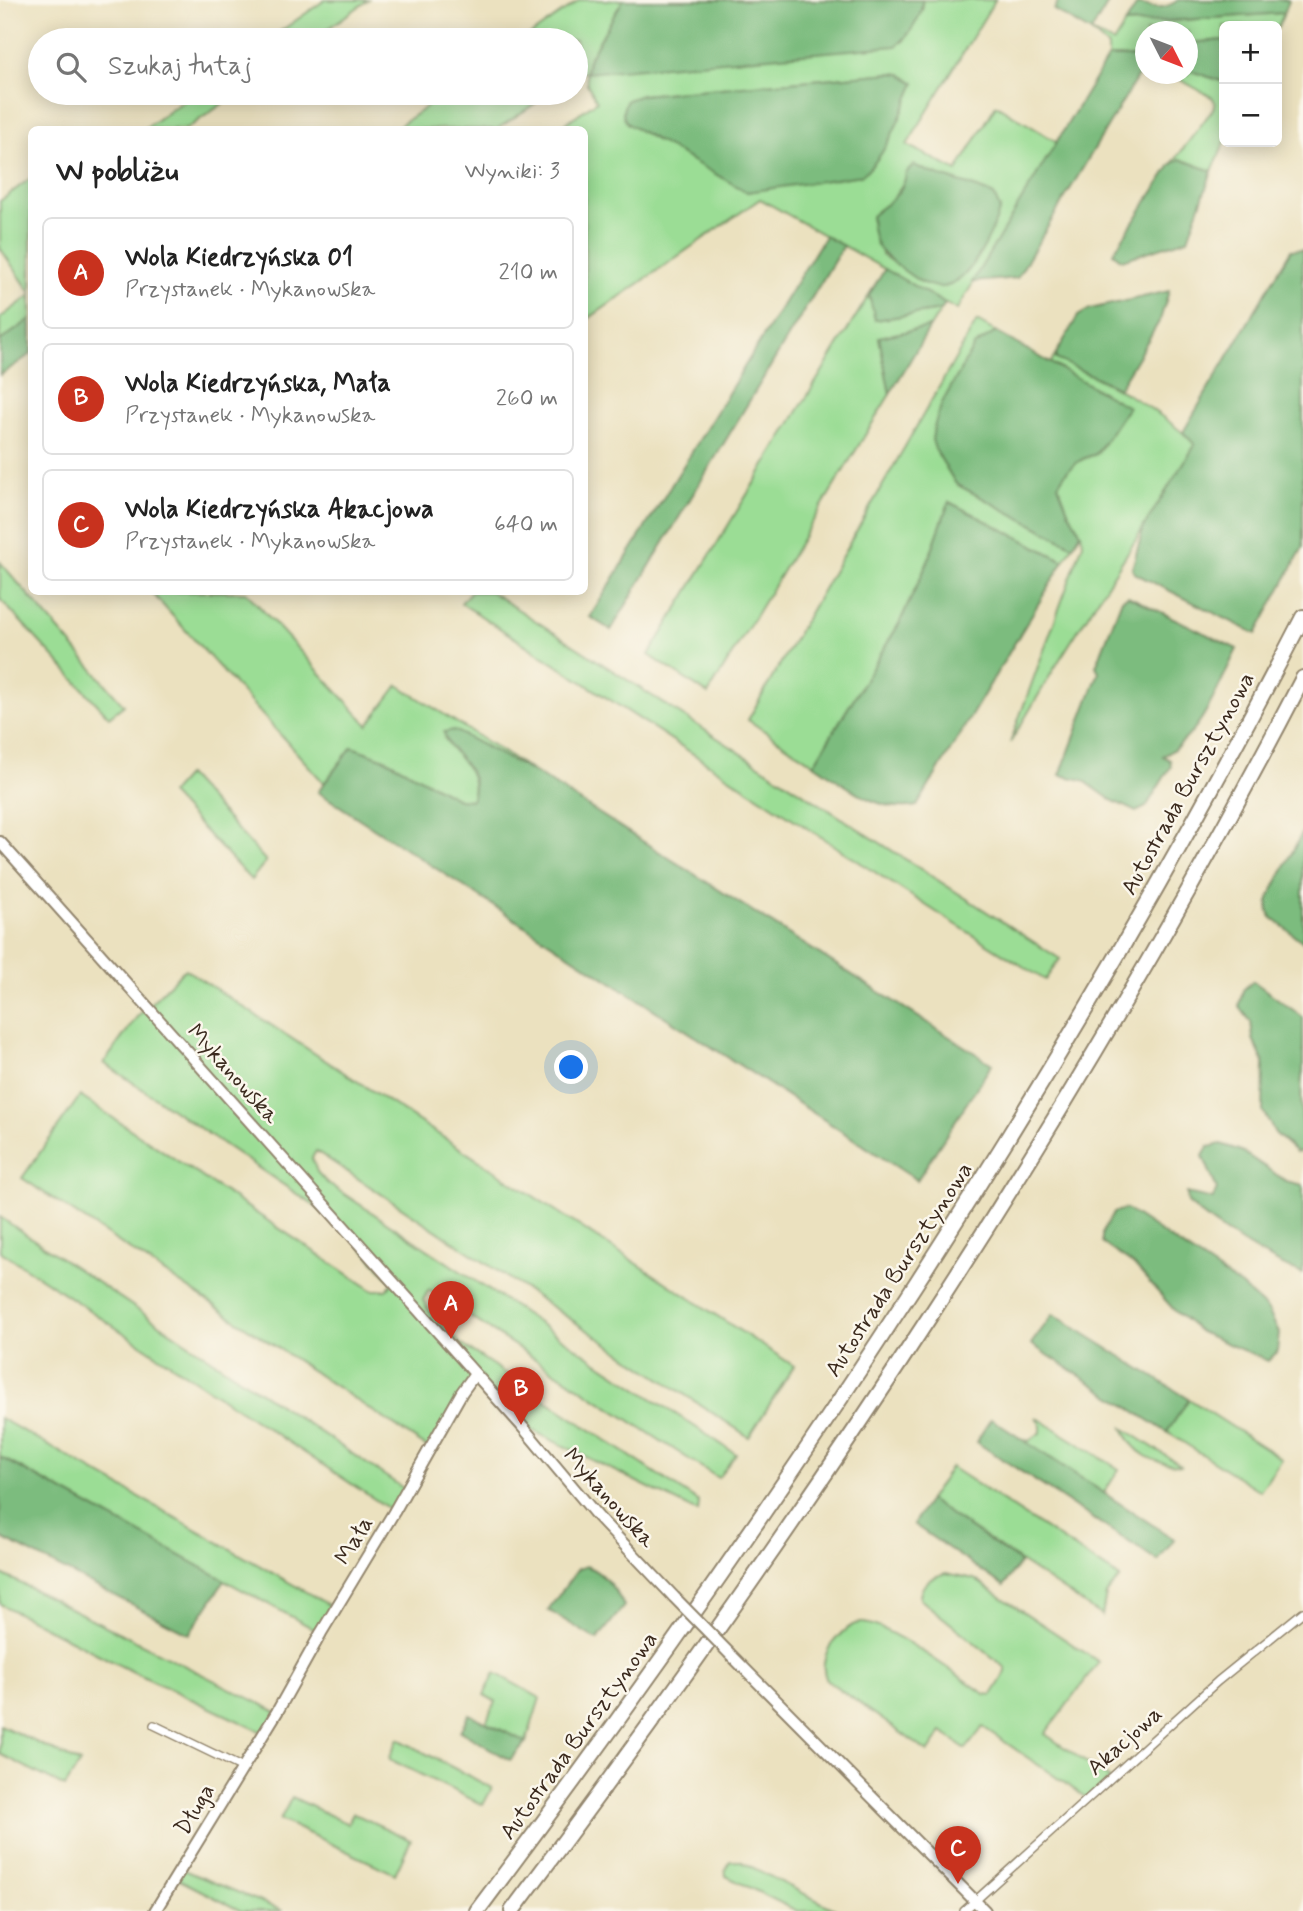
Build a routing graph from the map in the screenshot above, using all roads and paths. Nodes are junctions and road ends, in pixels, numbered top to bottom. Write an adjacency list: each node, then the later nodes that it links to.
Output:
1 (1303, 617): 11 (highway, Autostrada Bursztynowa)
2 (1303, 678): 12 (highway)
3 (0, 842): 4 (main road, Mykanowska)
4 (475, 1374): 7 (main road, Mała); 9 (main road, Mykanowska, bridge)
5 (1303, 1612): 9 (street, Akacjowa)
6 (154, 1726): 8 (street)
7 (267, 1728): 8 (main road, Długa)
8 (243, 1768): 10 (main road, Długa)
9 (975, 1901): 13 (street, Akacjowa); 14 (main road, Mykanowska)
10 (155, 1911)
11 (477, 1911)
12 (512, 1911)
13 (964, 1911)
14 (985, 1911)

